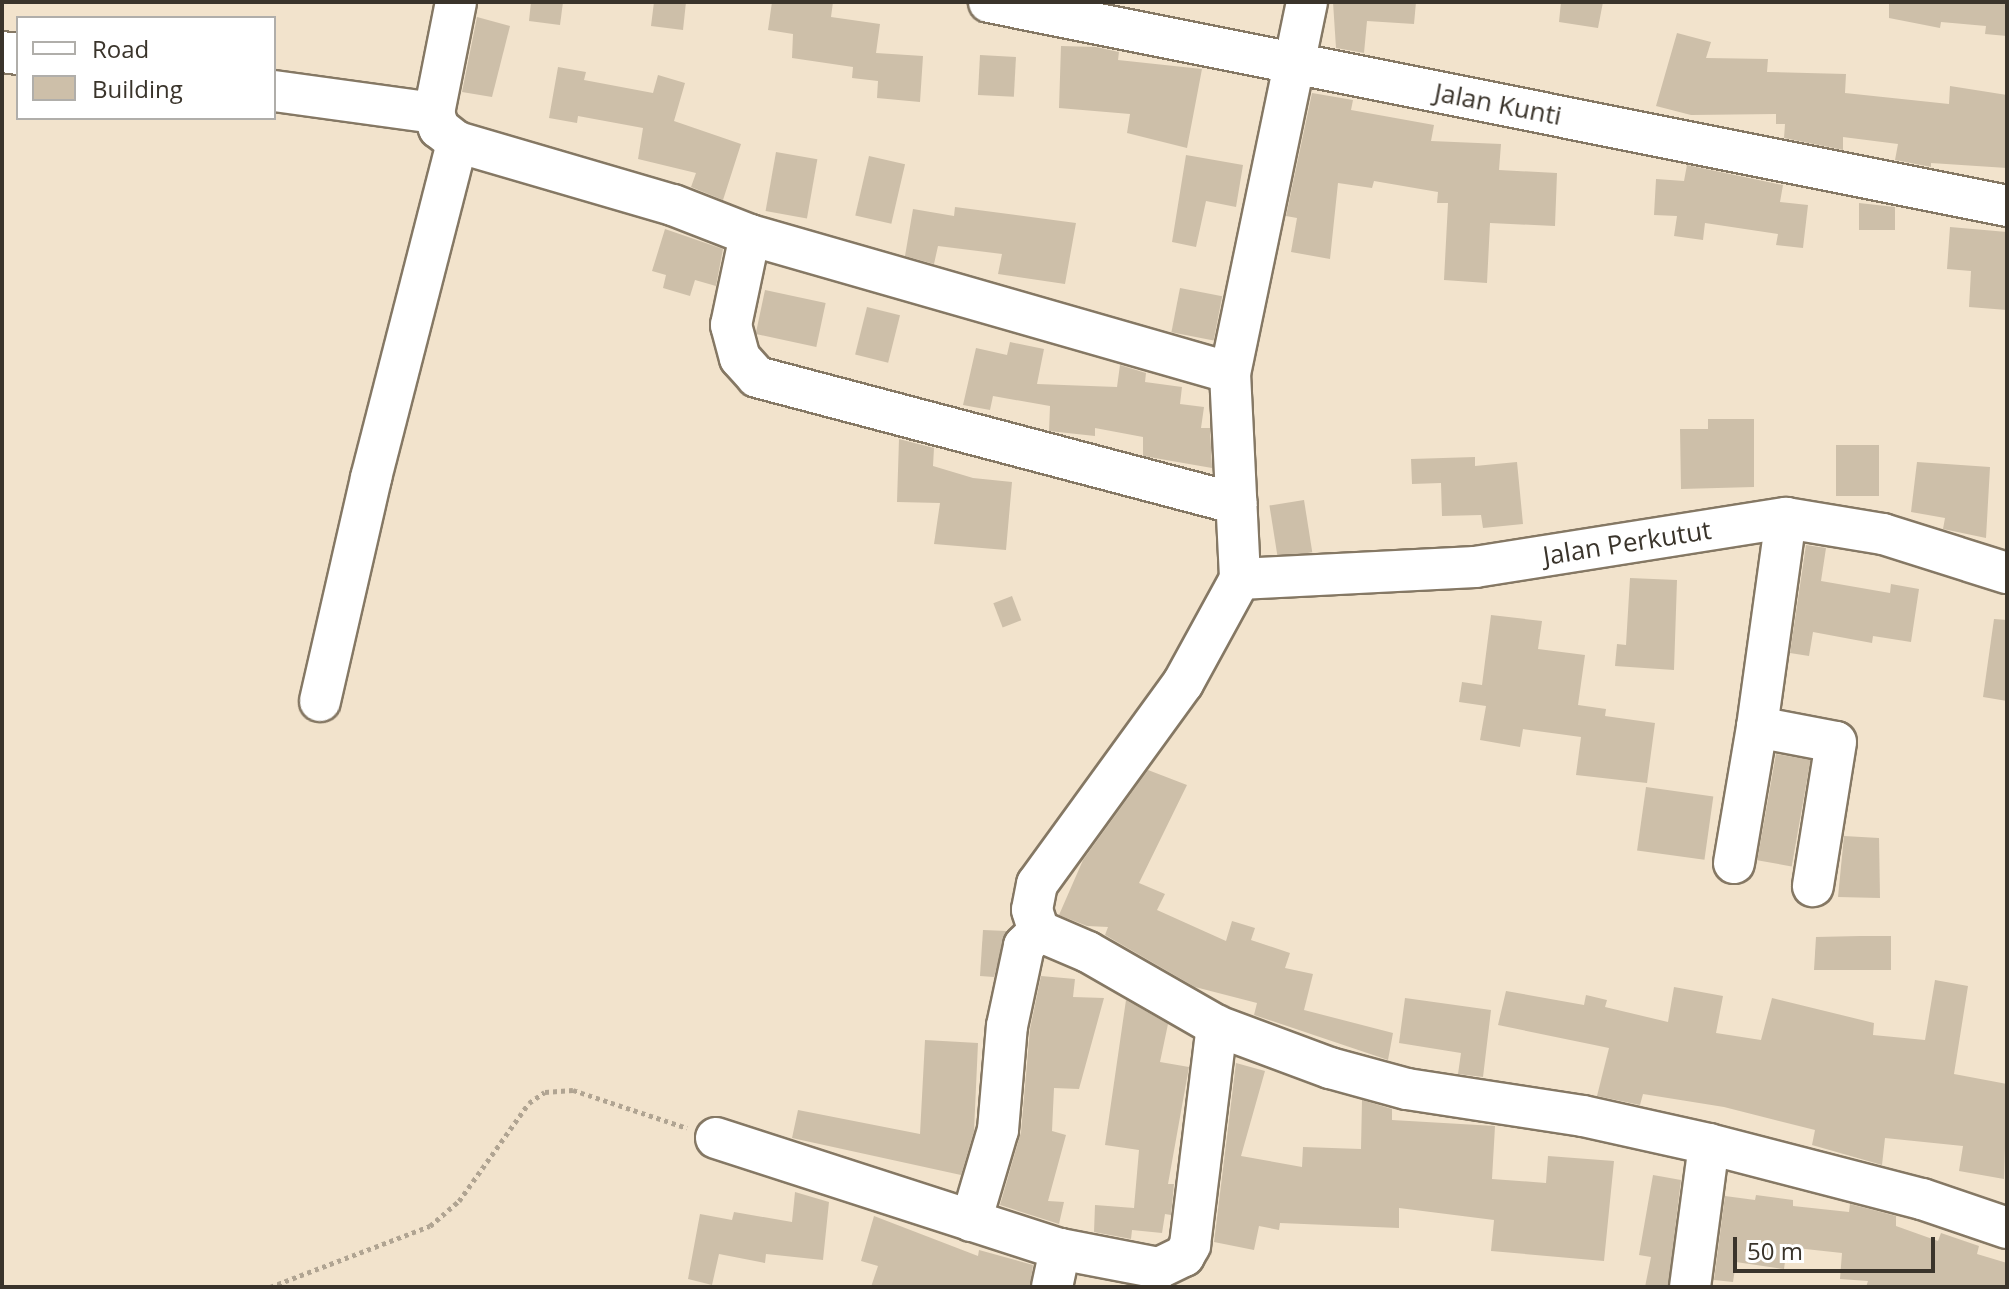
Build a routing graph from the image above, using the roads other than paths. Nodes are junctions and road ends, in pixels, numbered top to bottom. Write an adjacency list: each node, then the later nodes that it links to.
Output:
1 (456, 2): 6 (street)
2 (989, 2): 4 (street, Jalan Kunti)
3 (1307, 2): 4 (street)
4 (1294, 63): 7 (street, Jalan Kunti); 9 (street)
5 (276, 91): 6 (street)
6 (445, 128): 8 (street); 14 (street)
7 (2007, 206)
8 (750, 235): 9 (street); 10 (street)
9 (1230, 373): 10 (street)
10 (1236, 504): 13 (street)
11 (1786, 518): 12 (street, Jalan Perkutut); 13 (street, Jalan Perkutut); 15 (street)
12 (2007, 573)
13 (1240, 579): 18 (street)
14 (320, 701)
15 (1757, 727): 16 (street); 17 (street)
16 (1734, 863)
17 (1813, 886)
18 (1039, 931): 19 (street); 22 (street)
19 (1217, 1026): 21 (street); 24 (street)
20 (716, 1138): 22 (street)
21 (1709, 1144): 23 (street); 25 (street)
22 (971, 1221): 24 (street)
23 (2007, 1228)
24 (1056, 1268)
25 (1690, 1287)

